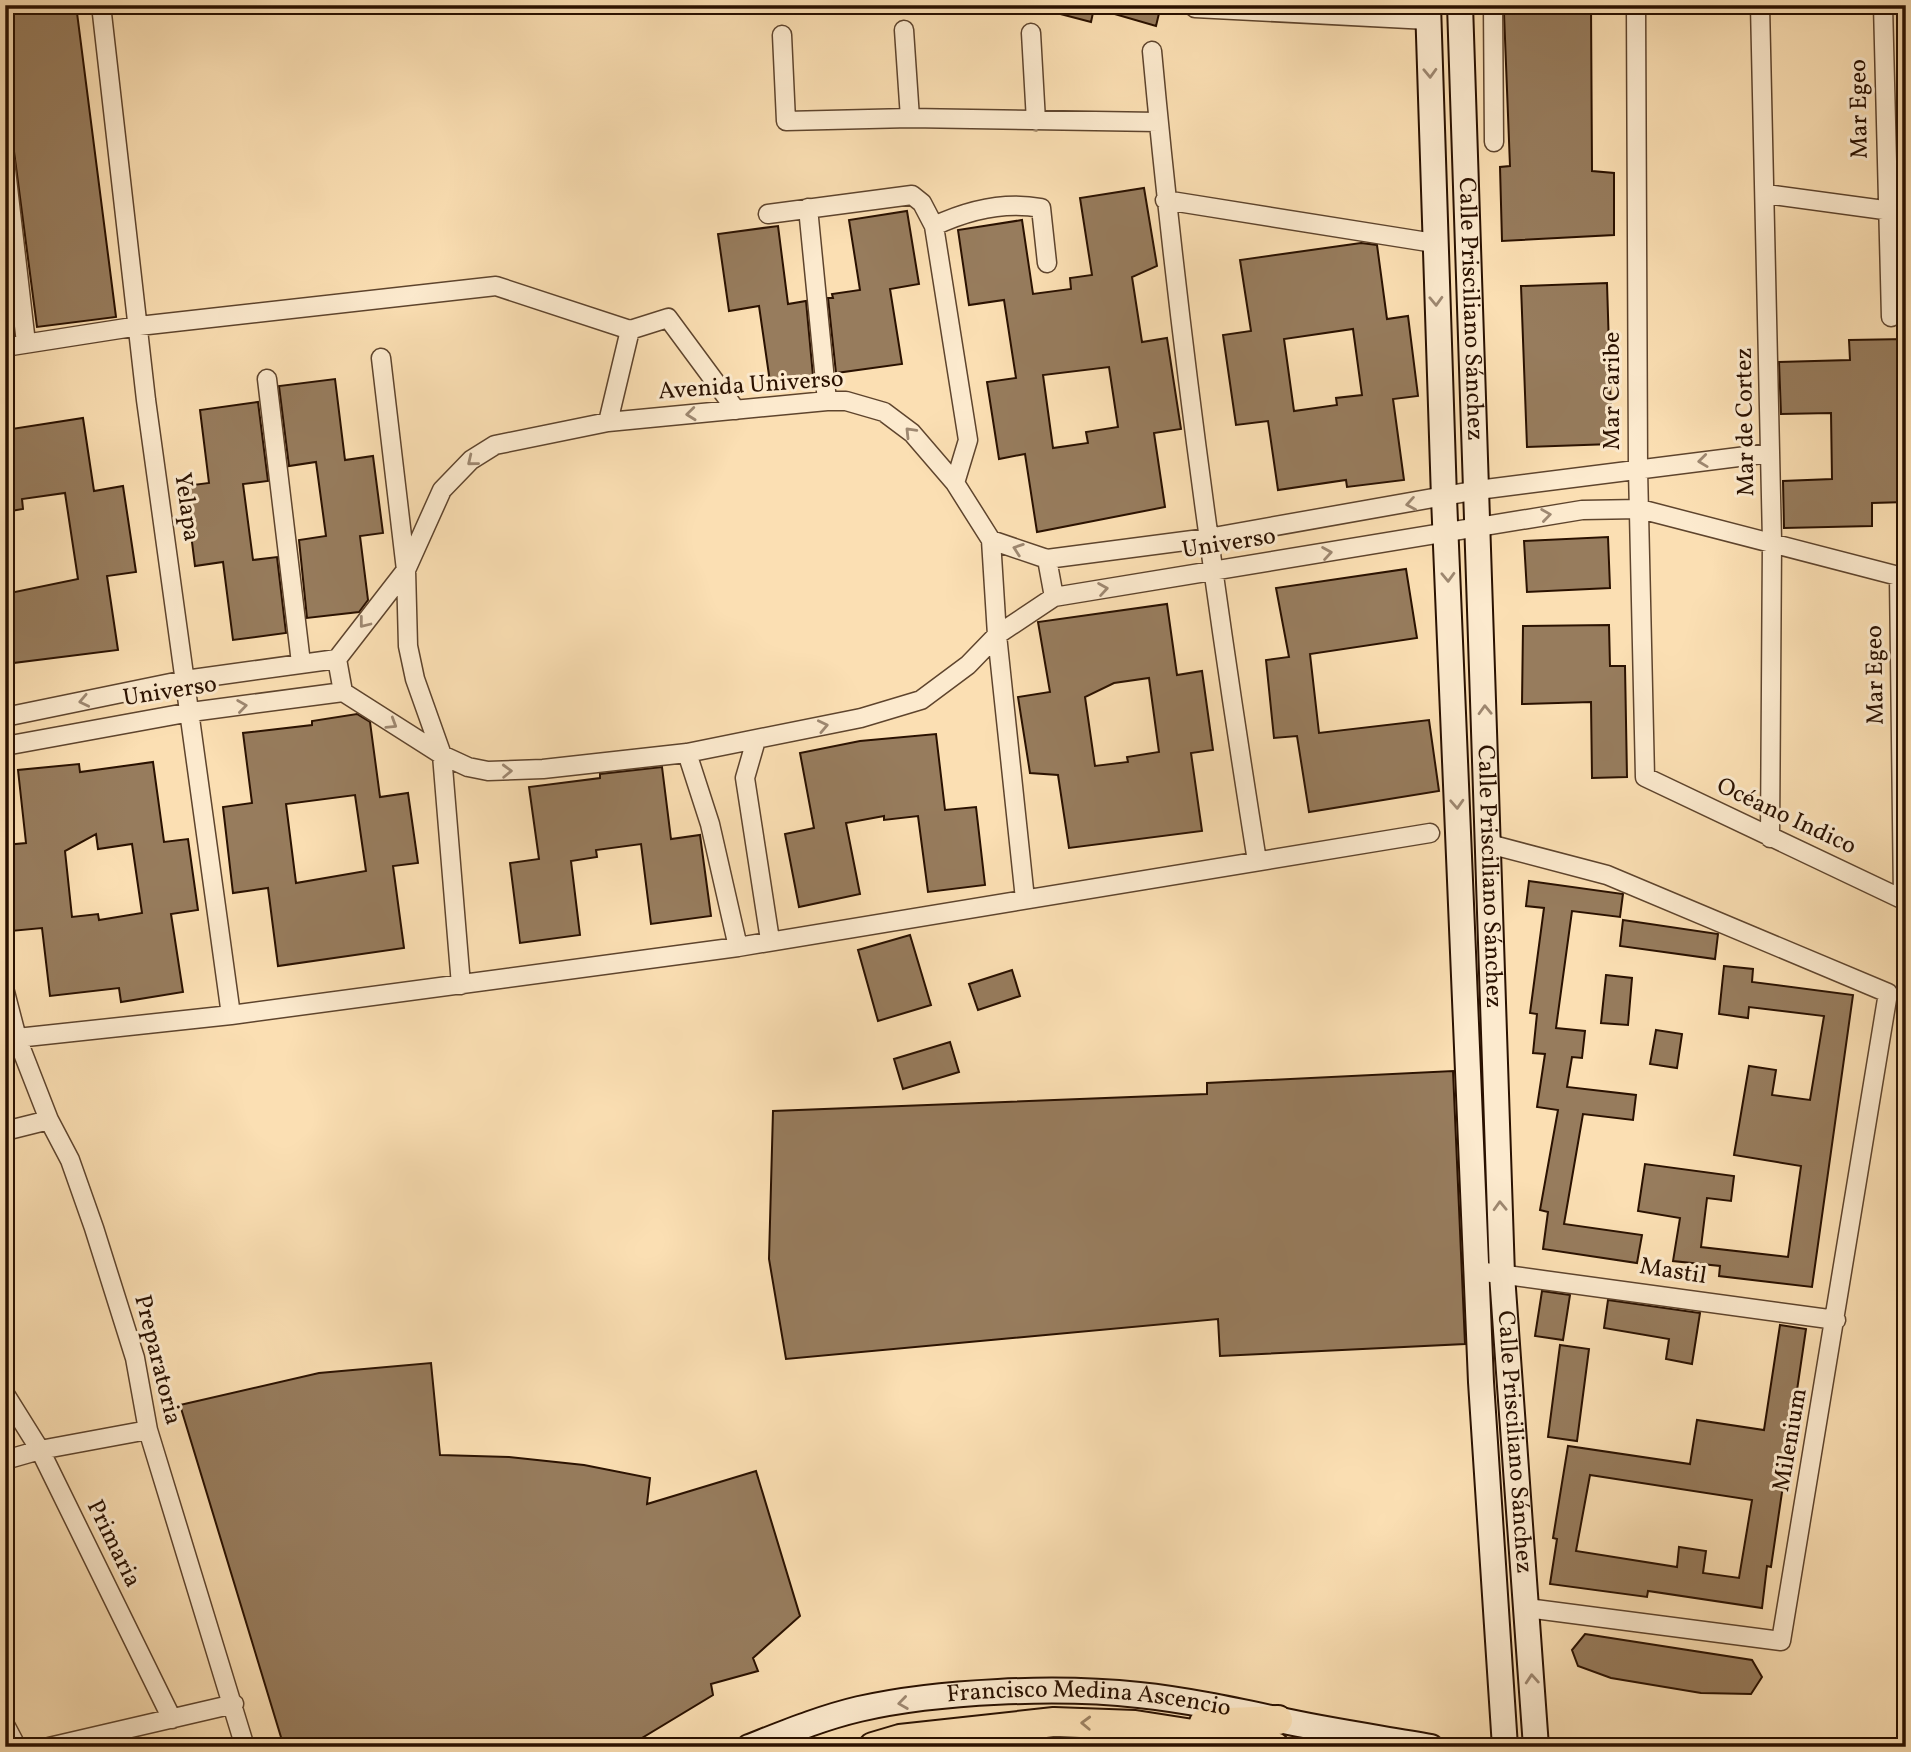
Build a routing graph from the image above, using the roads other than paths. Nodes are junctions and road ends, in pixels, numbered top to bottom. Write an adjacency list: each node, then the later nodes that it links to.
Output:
1 (101, 5): 28 (street, Yelapa)
2 (1195, 5): 8 (street)
3 (1460, 5): 40 (main road, Calle Prisciliano Sánchez)
4 (1493, 5): 16 (street)
5 (1636, 5): 38 (street, Mar Caribe)
6 (1760, 5): 18 (street, Mar de Cortez)
7 (1883, 5): 21 (street, Mar Egeo)
8 (1428, 12): 25 (main road, Calle Prisciliano Sánchez, one-way to 25)
9 (904, 30): 13 (street)
10 (1031, 33): 14 (street)
11 (782, 35): 13 (street)
12 (1152, 51): 15 (street)
13 (910, 118): 14 (street)
14 (1036, 121): 15 (street)
15 (1158, 122): 19 (street)
16 (1494, 142)
17 (5, 161): 30 (street)
18 (1766, 194): 21 (street); 37 (street, Mar de Cortez)
19 (1165, 200): 25 (street); 45 (street)
20 (808, 208): 22 (street); 24 (street); 34 (street)
21 (1886, 212): 23 (street); 27 (street, Mar Egeo)
22 (768, 214)
23 (1906, 214)
24 (933, 226): 26 (street); 39 (street)
25 (1434, 243): 41 (main road, Calle Prisciliano Sánchez, one-way to 41)
26 (1047, 263)
27 (1891, 317)
28 (139, 326): 29 (street); 30 (street); 56 (street, Yelapa)
29 (630, 330): 35 (street); 36 (street)
30 (26, 343): 31 (street)
31 (5, 347)
32 (381, 358): 49 (street)
33 (267, 379): 55 (street)
34 (827, 401): 35 (street, Avenida Universo); 39 (street, Avenida Universo, one-way to 34)
35 (736, 410): 36 (street, Avenida Universo, one-way to 36)
36 (608, 422): 49 (street, Avenida Universo, one-way to 49)
37 (1770, 453): 38 (street, Universo, one-way to 38); 47 (street, Mar de Cortez)
38 (1638, 469): 40 (street, Universo); 42 (street, Mar Caribe)
39 (955, 483): 46 (street, Avenida Universo)
40 (1478, 490): 41 (street, Universo); 43 (main road, Calle Prisciliano Sánchez)
41 (1444, 498): 44 (main road, Calle Prisciliano Sánchez); 45 (street, Universo, one-way to 45)
42 (1640, 509): 43 (street, Universo, one-way to 42); 47 (street, Universo); 64 (street, Mar Caribe)
43 (1479, 526): 44 (street, Universo); 67 (main road, Calle Prisciliano Sánchez, one-way to 43)
44 (1447, 534): 50 (street, Universo, one-way to 44); 79 (main road, Calle Prisciliano Sánchez, one-way to 79)
45 (1208, 538): 48 (street, Universo); 50 (street)
46 (991, 540): 48 (street, Universo, one-way to 46); 53 (street, Avenida Universo)
47 (1772, 541): 51 (street, Universo); 66 (street, Mar de Cortez)
48 (1047, 559): 52 (street)
49 (406, 570): 54 (street, one-way to 54); 63 (street, Avenida Universo)
50 (1214, 572): 52 (street, Universo, one-way to 50); 68 (street)
51 (1903, 577): 70 (street, Mar Egeo)
52 (1054, 597): 53 (street, Universo)
53 (998, 635): 60 (street, one-way to 53); 69 (street, Avenida Universo)
54 (337, 659): 55 (street, Universo); 57 (street)
55 (301, 663): 56 (street, Universo)
56 (185, 680): 58 (street, Yelapa); 59 (street, Universo, one-way to 59)
57 (343, 692): 58 (street, Universo, one-way to 57); 63 (street, one-way to 63)
58 (191, 712): 61 (street, Universo); 75 (street, Yelapa)
59 (5, 717)
60 (756, 740): 62 (street); 71 (street)
61 (5, 746)
62 (687, 753): 63 (street, one-way to 62); 72 (street)
63 (442, 755): 73 (street, Avenida Universo)
64 (1644, 777): 66 (street, Océano Indico)
65 (1430, 834): 68 (street)
66 (1770, 838): 70 (street, Océano Indico)
67 (1489, 844): 80 (main road, Calle Prisciliano Sánchez, one-way to 67); 81 (street, Milenium)
68 (1257, 861): 69 (street)
69 (1025, 899): 71 (street)
70 (1905, 901)
71 (770, 940): 72 (street)
72 (738, 947): 73 (street)
73 (461, 985): 75 (street)
74 (5, 992): 76 (street, Preparatoria)
75 (231, 1015): 76 (street)
76 (17, 1038): 77 (street, Preparatoria)
77 (49, 1119): 78 (street); 83 (street, Preparatoria)
78 (5, 1131)
79 (1477, 1271): 80 (street, Mastil); 97 (main road, Calle Prisciliano Sánchez)
80 (1502, 1275): 81 (street, Mastil); 86 (main road, Calle Prisciliano Sánchez)
81 (1836, 1320): 86 (street, Milenium)
82 (5, 1394): 84 (street, Primaria)
83 (148, 1430): 84 (street); 87 (street, Preparatoria)
84 (40, 1450): 85 (street); 88 (street, Primaria)
85 (5, 1460)
86 (1527, 1608): 98 (main road, Calle Prisciliano Sánchez, one-way to 86)
87 (234, 1704): 88 (street); 93 (street, Preparatoria)
88 (172, 1718): 92 (street)
89 (5, 1728): 91 (street)
90 (1277, 1733): 94 (main road, Francisco Medina Ascencio, one-way to 94); 95 (highway, Francisco Medina Ascencio, one-way to 95); 96 (main road, Francisco Medina Ascencio)
91 (15, 1747)
92 (49, 1747)
93 (245, 1747)
94 (749, 1747)
95 (873, 1747)
96 (1431, 1747)
97 (1505, 1747)
98 (1536, 1747)

